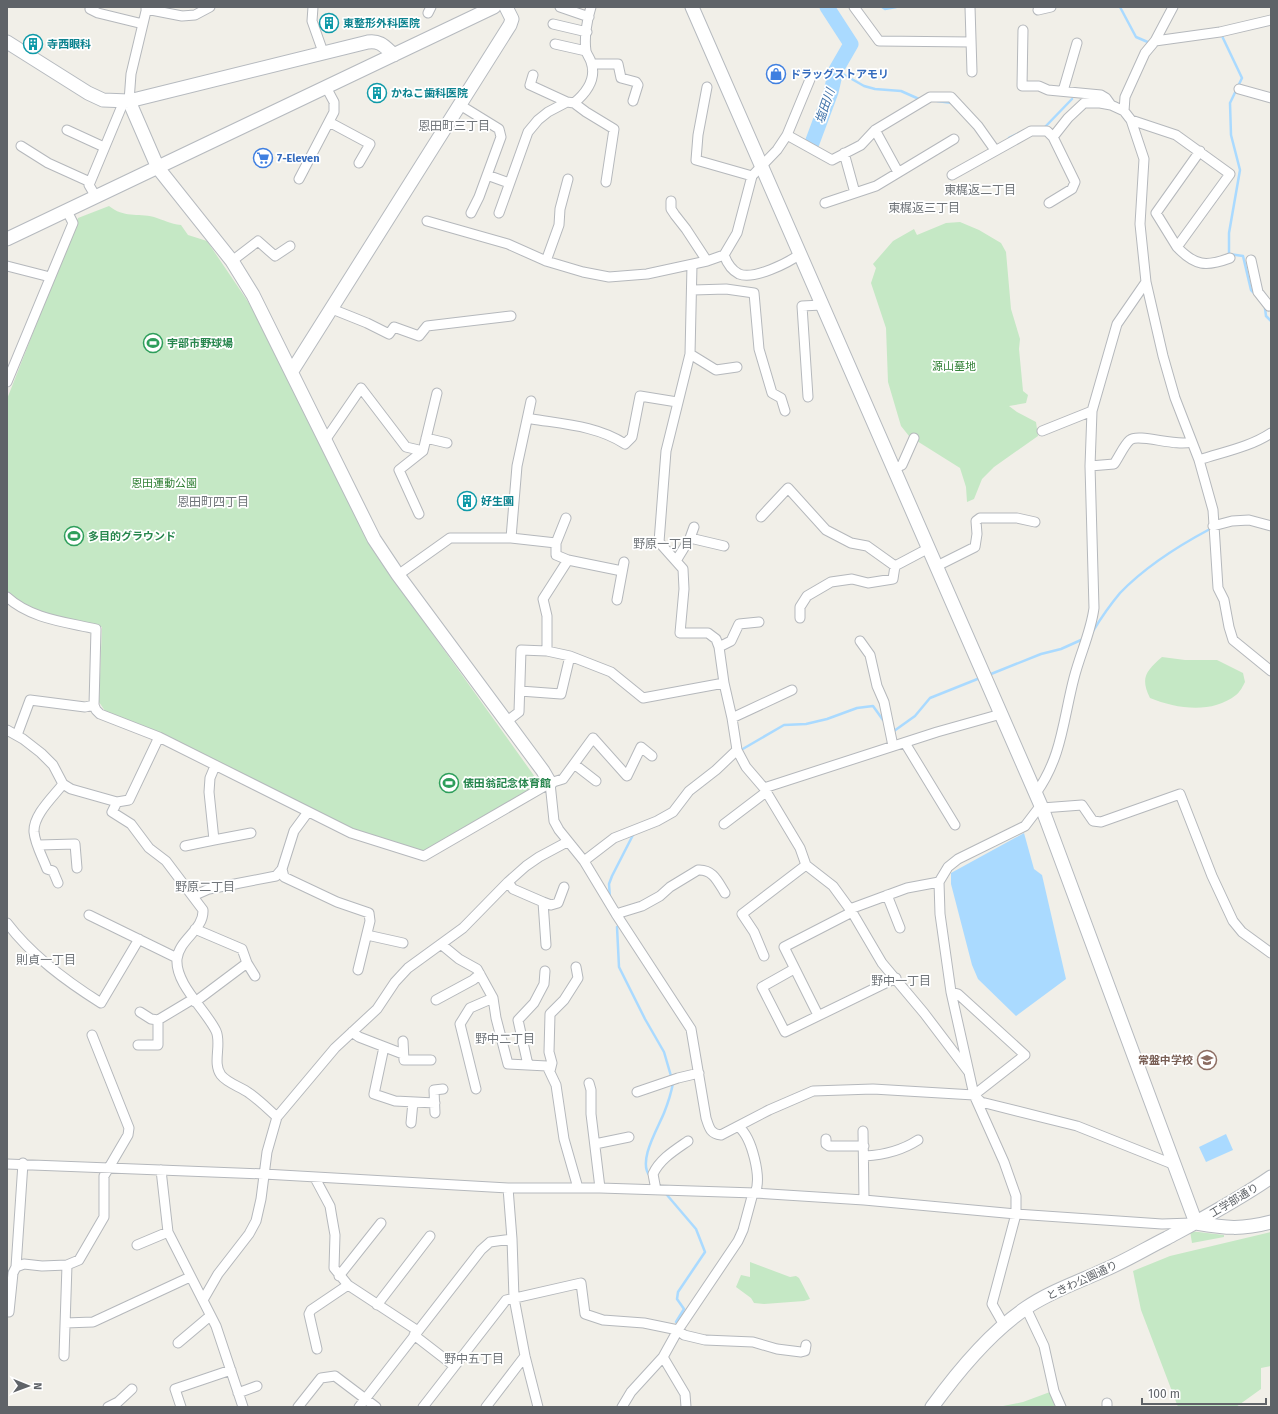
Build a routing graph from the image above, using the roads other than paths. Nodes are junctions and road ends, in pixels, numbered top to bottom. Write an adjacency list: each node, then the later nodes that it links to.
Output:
1 (210, 7): 12 (street)
2 (313, 7): 27 (street)
3 (494, 7): 28 (street)
4 (506, 7): 41 (street)
5 (560, 7): 15 (street)
6 (591, 7): 15 (street)
7 (692, 7): 57 (street)
8 (854, 7): 23 (street)
9 (970, 7): 23 (street)
10 (1051, 7): 14 (street)
11 (1173, 7): 21 (street)
12 (146, 8): 17 (street)
13 (90, 10): 17 (street)
14 (1038, 10)
15 (589, 17): 20 (street)
16 (1271, 20): 21 (street)
17 (143, 24): 38 (street)
18 (553, 24): 20 (street)
19 (1023, 30): 36 (street)
20 (587, 32): 26 (street)
21 (1155, 41): 43 (street)
22 (7, 42): 38 (street)
23 (971, 42): 30 (street)
24 (1077, 43): 36 (street)
25 (556, 44): 26 (street)
26 (586, 51): 29 (street)
27 (323, 52): 28 (street); 38 (street)
28 (394, 55): 33 (street)
29 (592, 64): 39 (street); 40 (street)
30 (972, 72)
31 (533, 75): 40 (street)
32 (811, 77): 48 (street)
33 (326, 87): 45 (street); 58 (street)
34 (707, 87): 62 (street)
35 (1239, 89): 37 (street)
36 (1063, 91): 42 (street)
37 (1271, 98)
38 (126, 101): 52 (street); 58 (street)
39 (633, 101)
40 (571, 103): 66 (street); 67 (street)
41 (460, 105): 60 (street); 94 (street)
42 (1111, 105): 43 (street); 49 (street)
43 (1124, 111): 44 (street)
44 (1131, 120): 54 (street); 90 (street)
45 (329, 122): 56 (street); 63 (street)
46 (67, 130): 52 (street)
47 (875, 130): 53 (street); 55 (street); 59 (street)
48 (787, 135): 55 (street); 57 (street)
49 (1053, 137): 53 (street); 72 (street)
50 (954, 139): 59 (street)
51 (21, 146): 65 (street)
52 (104, 147): 65 (street)
53 (995, 150): 61 (street)
54 (1200, 151): 79 (street); 79 (street)
55 (844, 153): 68 (street)
56 (359, 163)
57 (762, 165): 62 (street); 80 (street)
58 (158, 168): 69 (street); 84 (street)
59 (898, 172): 68 (street)
60 (487, 175): 67 (street); 74 (street)
61 (952, 175)
62 (752, 176): 81 (street)
63 (299, 179)
64 (568, 179): 85 (street)
65 (90, 182): 69 (street)
66 (606, 182)
67 (509, 183): 75 (street)
68 (855, 192): 71 (street)
69 (96, 197): 73 (street)
70 (671, 200): 86 (street)
71 (825, 202)
72 (1049, 203)
73 (67, 211): 77 (street); 89 (street)
74 (471, 213)
75 (499, 213)
76 (427, 221): 85 (street)
77 (7, 239)
78 (290, 246): 84 (street)
79 (1178, 247): 82 (street)
80 (800, 254): 81 (street); 92 (street)
81 (724, 255): 86 (street)
82 (1230, 258)
83 (1251, 260): 93 (street)
84 (232, 261): 98 (street)
85 (546, 261): 87 (street)
86 (707, 261): 87 (street)
87 (692, 265): 91 (street)
88 (7, 266): 89 (street)
89 (50, 277): 99 (street)
90 (1146, 282): 105 (street); 112 (street)
91 (693, 290): 96 (street); 104 (street)
92 (822, 305): 101 (street); 117 (street)
93 (1271, 305)
94 (332, 309): 95 (street); 98 (street)
95 (511, 316)
96 (690, 354): 97 (street); 103 (street)
97 (738, 367)
98 (292, 371): 111 (street)
99 (7, 382)
100 (437, 393): 109 (street)
101 (808, 398)
102 (531, 401): 125 (street)
103 (677, 402): 106 (street); 131 (street)
104 (785, 410)
105 (1092, 411): 107 (street); 116 (street)
106 (532, 419)
107 (1042, 431)
108 (1271, 433): 115 (street)
109 (426, 438): 113 (street); 114 (street)
110 (914, 438): 117 (street)
111 (326, 439): 114 (street); 136 (street)
112 (1191, 442): 115 (street); 116 (street)
113 (448, 443)
114 (423, 451): 118 (street)
115 (1199, 460): 122 (street)
116 (1090, 466): 167 (street)
117 (894, 468): 129 (street)
118 (418, 514)
119 (761, 517): 133 (street)
120 (566, 518): 127 (street)
121 (1035, 522): 134 (street)
122 (1213, 526): 123 (street); 145 (street)
123 (1271, 526)
124 (694, 527): 126 (street)
125 (511, 538): 127 (street); 136 (street)
126 (690, 538): 128 (street); 131 (street)
127 (556, 543): 130 (street)
128 (724, 546)
129 (929, 548): 133 (street); 134 (street)
130 (568, 560): 135 (street); 143 (street)
131 (676, 561): 142 (street)
132 (624, 562): 135 (street)
133 (895, 566): 139 (street)
134 (937, 566): 150 (street)
135 (622, 571): 138 (street)
136 (398, 575): 152 (street)
137 (7, 597): 149 (street)
138 (617, 600)
139 (800, 618)
140 (760, 622): 142 (street)
141 (860, 641): 157 (street)
142 (719, 647): 146 (street)
143 (547, 651): 144 (street); 148 (street)
144 (570, 656): 146 (street); 148 (street)
145 (1271, 671)
146 (724, 683): 151 (street)
147 (792, 690): 151 (street)
148 (520, 691): 152 (street)
149 (94, 705): 154 (street); 155 (street)
150 (1001, 714): 156 (street); 167 (street)
151 (732, 718): 158 (street)
152 (506, 722): 163 (street)
153 (7, 730): 154 (street)
154 (17, 735): 164 (street)
155 (159, 738): 161 (street); 166 (street)
156 (905, 743): 157 (street); 170 (street)
157 (893, 746): 165 (street)
158 (737, 750): 165 (street); 176 (street)
159 (652, 756): 160 (street)
160 (574, 764): 162 (street); 163 (street)
161 (215, 766): 168 (street); 172 (street)
162 (596, 781)
163 (550, 783): 168 (street); 173 (street)
164 (63, 784): 166 (street); 174 (street)
165 (765, 790): 169 (street); 177 (street)
166 (117, 802): 186 (street)
167 (1040, 802): 181 (street); 199 (street); 249 (street)
168 (308, 812): 179 (street)
169 (724, 824)
170 (955, 825)
171 (251, 833): 172 (street)
172 (214, 840): 175 (street)
173 (567, 842): 176 (street); 180 (street)
174 (39, 845): 178 (street); 182 (street)
175 (185, 846)
176 (584, 861): 189 (street)
177 (806, 865): 188 (street); 200 (street)
178 (77, 868)
179 (282, 870): 186 (street); 194 (street)
180 (508, 882): 187 (street); 198 (street)
181 (939, 882): 185 (street); 210 (street)
182 (58, 883)
183 (564, 887): 187 (street)
184 (725, 893): 189 (street)
185 (887, 895): 188 (street); 193 (street)
186 (193, 896): 192 (street)
187 (543, 902): 197 (street)
188 (851, 911): 204 (street); 209 (street)
189 (616, 914): 227 (street)
190 (89, 915): 195 (street)
191 (7, 923): 195 (street)
192 (195, 928): 201 (street); 202 (street)
193 (900, 928)
194 (367, 935): 196 (street); 205 (street)
195 (138, 940): 201 (street)
196 (403, 943)
197 (546, 944)
198 (442, 945): 207 (street); 217 (street)
199 (1271, 953)
200 (764, 956)
201 (177, 958): 212 (street)
202 (247, 963): 208 (street); 212 (street)
203 (576, 967): 225 (street)
204 (794, 969): 215 (street); 215 (street)
205 (358, 970)
206 (544, 971): 224 (street)
207 (480, 974): 211 (street); 213 (street)
208 (255, 976)
209 (896, 978): 215 (street); 226 (street)
210 (950, 992): 226 (street); 232 (street)
211 (493, 998): 224 (street); 230 (street)
212 (194, 1000): 216 (street); 236 (street)
213 (436, 1000)
214 (140, 1012): 216 (street)
215 (818, 1015)
216 (158, 1020): 220 (street)
217 (352, 1032): 221 (street); 236 (street)
218 (92, 1035): 250 (street)
219 (403, 1041): 222 (street)
220 (138, 1045)
221 (384, 1047): 222 (street); 233 (street)
222 (403, 1054): 223 (street)
223 (431, 1060)
224 (528, 1065): 225 (street)
225 (550, 1071): 256 (street)
226 (968, 1071): 232 (street)
227 (699, 1073): 231 (street); 238 (street)
228 (593, 1087): 243 (street)
229 (443, 1089): 234 (street)
230 (476, 1089)
231 (641, 1093)
232 (974, 1095): 238 (street); 249 (street); 261 (street)
233 (413, 1102): 234 (street); 237 (street)
234 (435, 1103): 235 (street)
235 (435, 1113)
236 (277, 1117): 252 (street)
237 (411, 1122)
238 (740, 1127): 259 (street)
239 (863, 1131): 245 (street)
240 (629, 1137): 243 (street)
241 (918, 1140): 246 (street)
242 (688, 1141): 258 (street)
243 (595, 1144): 257 (street)
244 (824, 1145): 245 (street)
245 (864, 1146): 246 (street)
246 (865, 1156): 260 (street)
247 (23, 1163): 248 (street); 250 (street); 270 (street)
248 (7, 1164)
249 (1175, 1165): 262 (street)
250 (111, 1167): 251 (street); 269 (street)
251 (161, 1170): 252 (street); 265 (street)
252 (264, 1174): 254 (street); 275 (street)
253 (1271, 1177): 262 (street, 工学部通り)
254 (315, 1178): 255 (street); 271 (street)
255 (508, 1188): 256 (street); 267 (street)
256 (578, 1188): 257 (street)
257 (600, 1188): 258 (street)
258 (656, 1190): 259 (street)
259 (754, 1193): 260 (street); 282 (street)
260 (864, 1200): 261 (street)
261 (1016, 1214): 262 (street); 281 (street)
262 (1196, 1222): 263 (street); 277 (street, ときわ公園通り)
263 (1271, 1222)
264 (381, 1223): 271 (street)
265 (168, 1232): 268 (street); 272 (street)
266 (430, 1236): 276 (street)
267 (512, 1239): 274 (street); 283 (street)
268 (136, 1244)
269 (66, 1265): 270 (street); 280 (street)
270 (16, 1267): 278 (street)
271 (339, 1276): 273 (street)
272 (190, 1277): 275 (street); 280 (street)
273 (348, 1285): 276 (street); 286 (street)
274 (514, 1298): 282 (street); 288 (street); 290 (street)
275 (203, 1300): 279 (street)
276 (378, 1305): 283 (street)
277 (1026, 1308): 281 (street, ときわ公園通り); 308 (street)
278 (9, 1312)
279 (210, 1316): 284 (street); 291 (street)
280 (65, 1322): 287 (street)
281 (1004, 1325): 307 (street, ときわ公園通り)
282 (678, 1330): 285 (street); 289 (street)
283 (416, 1333): 290 (street); 295 (street)
284 (178, 1343)
285 (806, 1345)
286 (317, 1349)
287 (64, 1356)
288 (525, 1356): 303 (street); 304 (street)
289 (663, 1357): 305 (street); 306 (street)
290 (454, 1366): 302 (street)
291 (231, 1370): 294 (street); 297 (street)
292 (257, 1386): 294 (street)
293 (132, 1389): 296 (street)
294 (238, 1393): 298 (street)
295 (366, 1399): 299 (street); 300 (street); 301 (street)
296 (108, 1407)
297 (181, 1407)
298 (243, 1407)
299 (298, 1407)
300 (359, 1407)
301 (376, 1407)
302 (423, 1407)
303 (486, 1407)
304 (538, 1407)
305 (622, 1407)
306 (686, 1407)
307 (932, 1407)
308 (1061, 1407)

